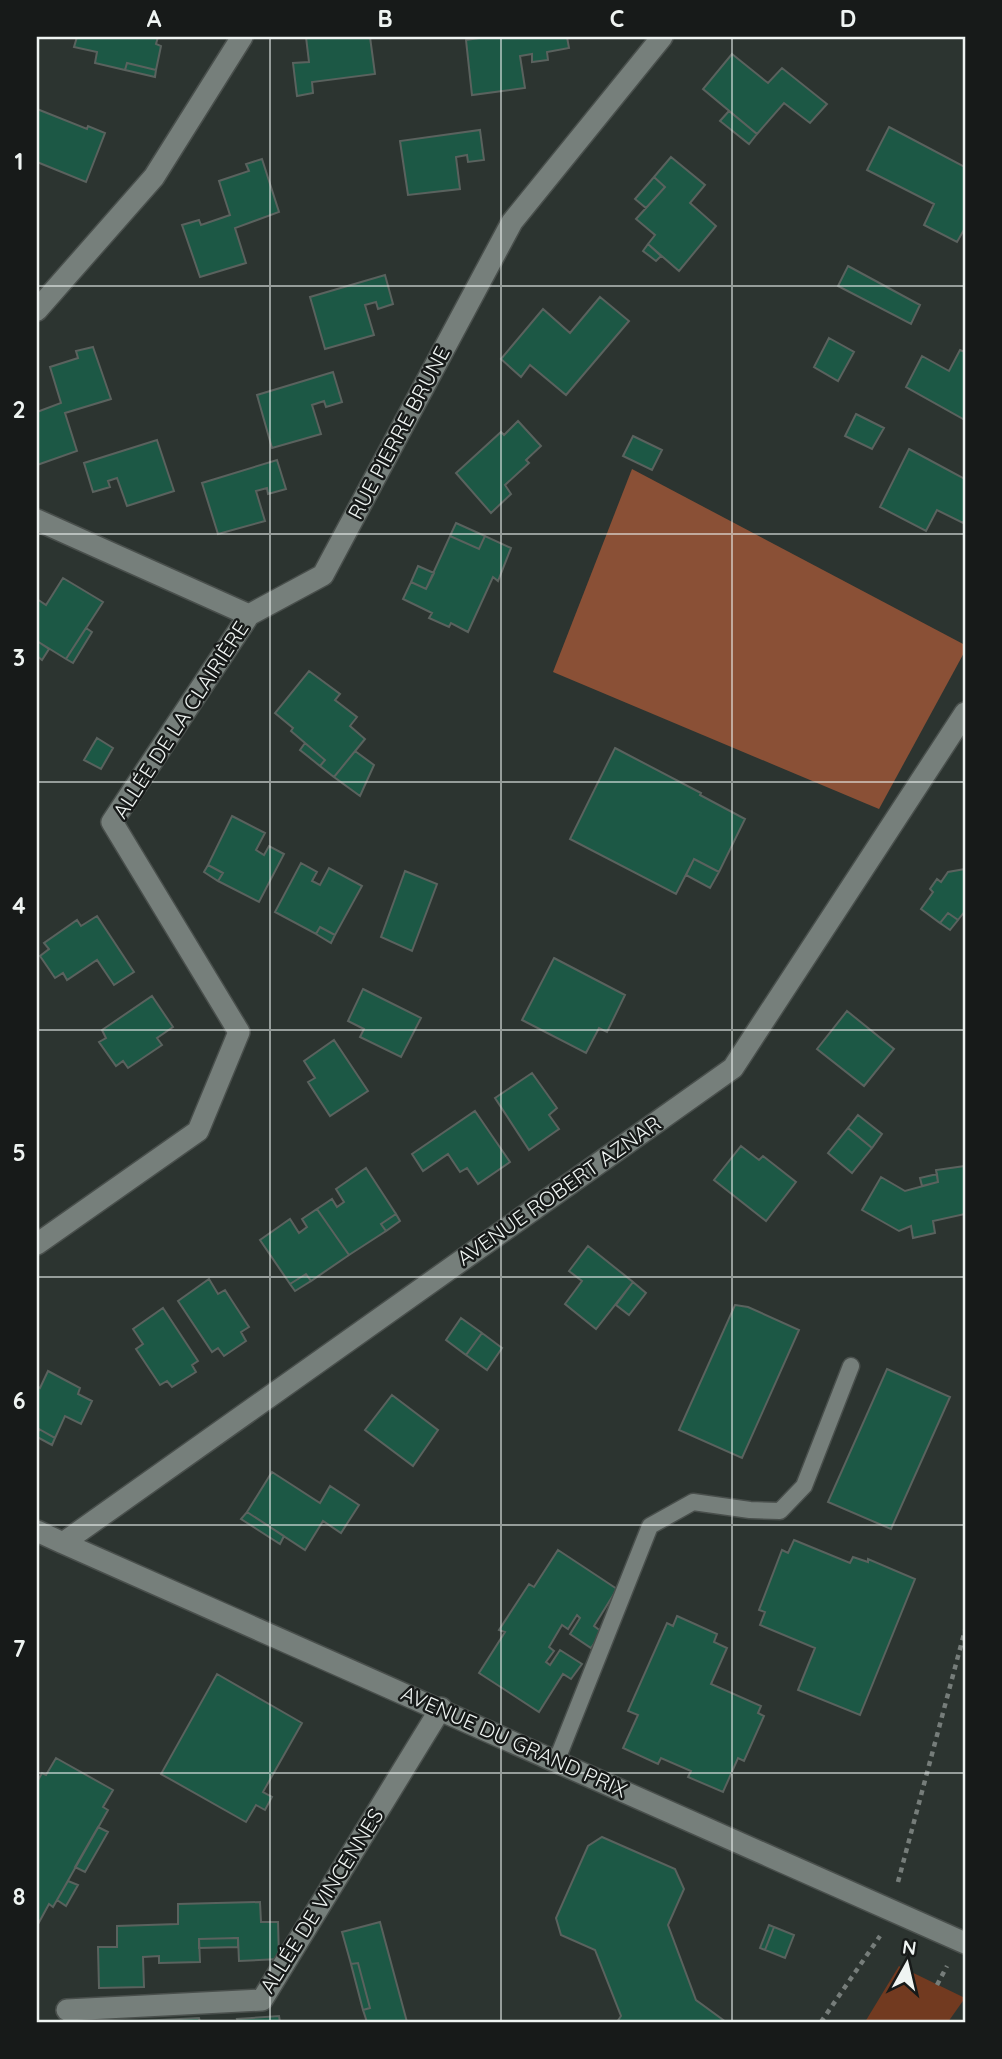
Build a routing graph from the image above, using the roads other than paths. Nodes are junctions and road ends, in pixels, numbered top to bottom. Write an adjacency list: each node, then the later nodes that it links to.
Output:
1 (242, 37): 3 (street)
2 (662, 37): 5 (street, RUE PIERRE BRUNE)
3 (37, 310)
4 (37, 520): 5 (street)
5 (249, 615): 7 (street, ALLÉE DE LA CLAIRIÈRE)
6 (965, 713): 10 (street, AVENUE ROBERT AZNAR)
7 (37, 1244)
8 (851, 1366): 12 (lane)
9 (37, 1531): 10 (street)
10 (63, 1542): 11 (street, AVENUE DU GRAND PRIX)
11 (441, 1708): 12 (street, AVENUE DU GRAND PRIX); 14 (street, ALLÉE DE VINCENNES)
12 (556, 1762): 13 (street, AVENUE DU GRAND PRIX)
13 (965, 1943)
14 (67, 2010)

